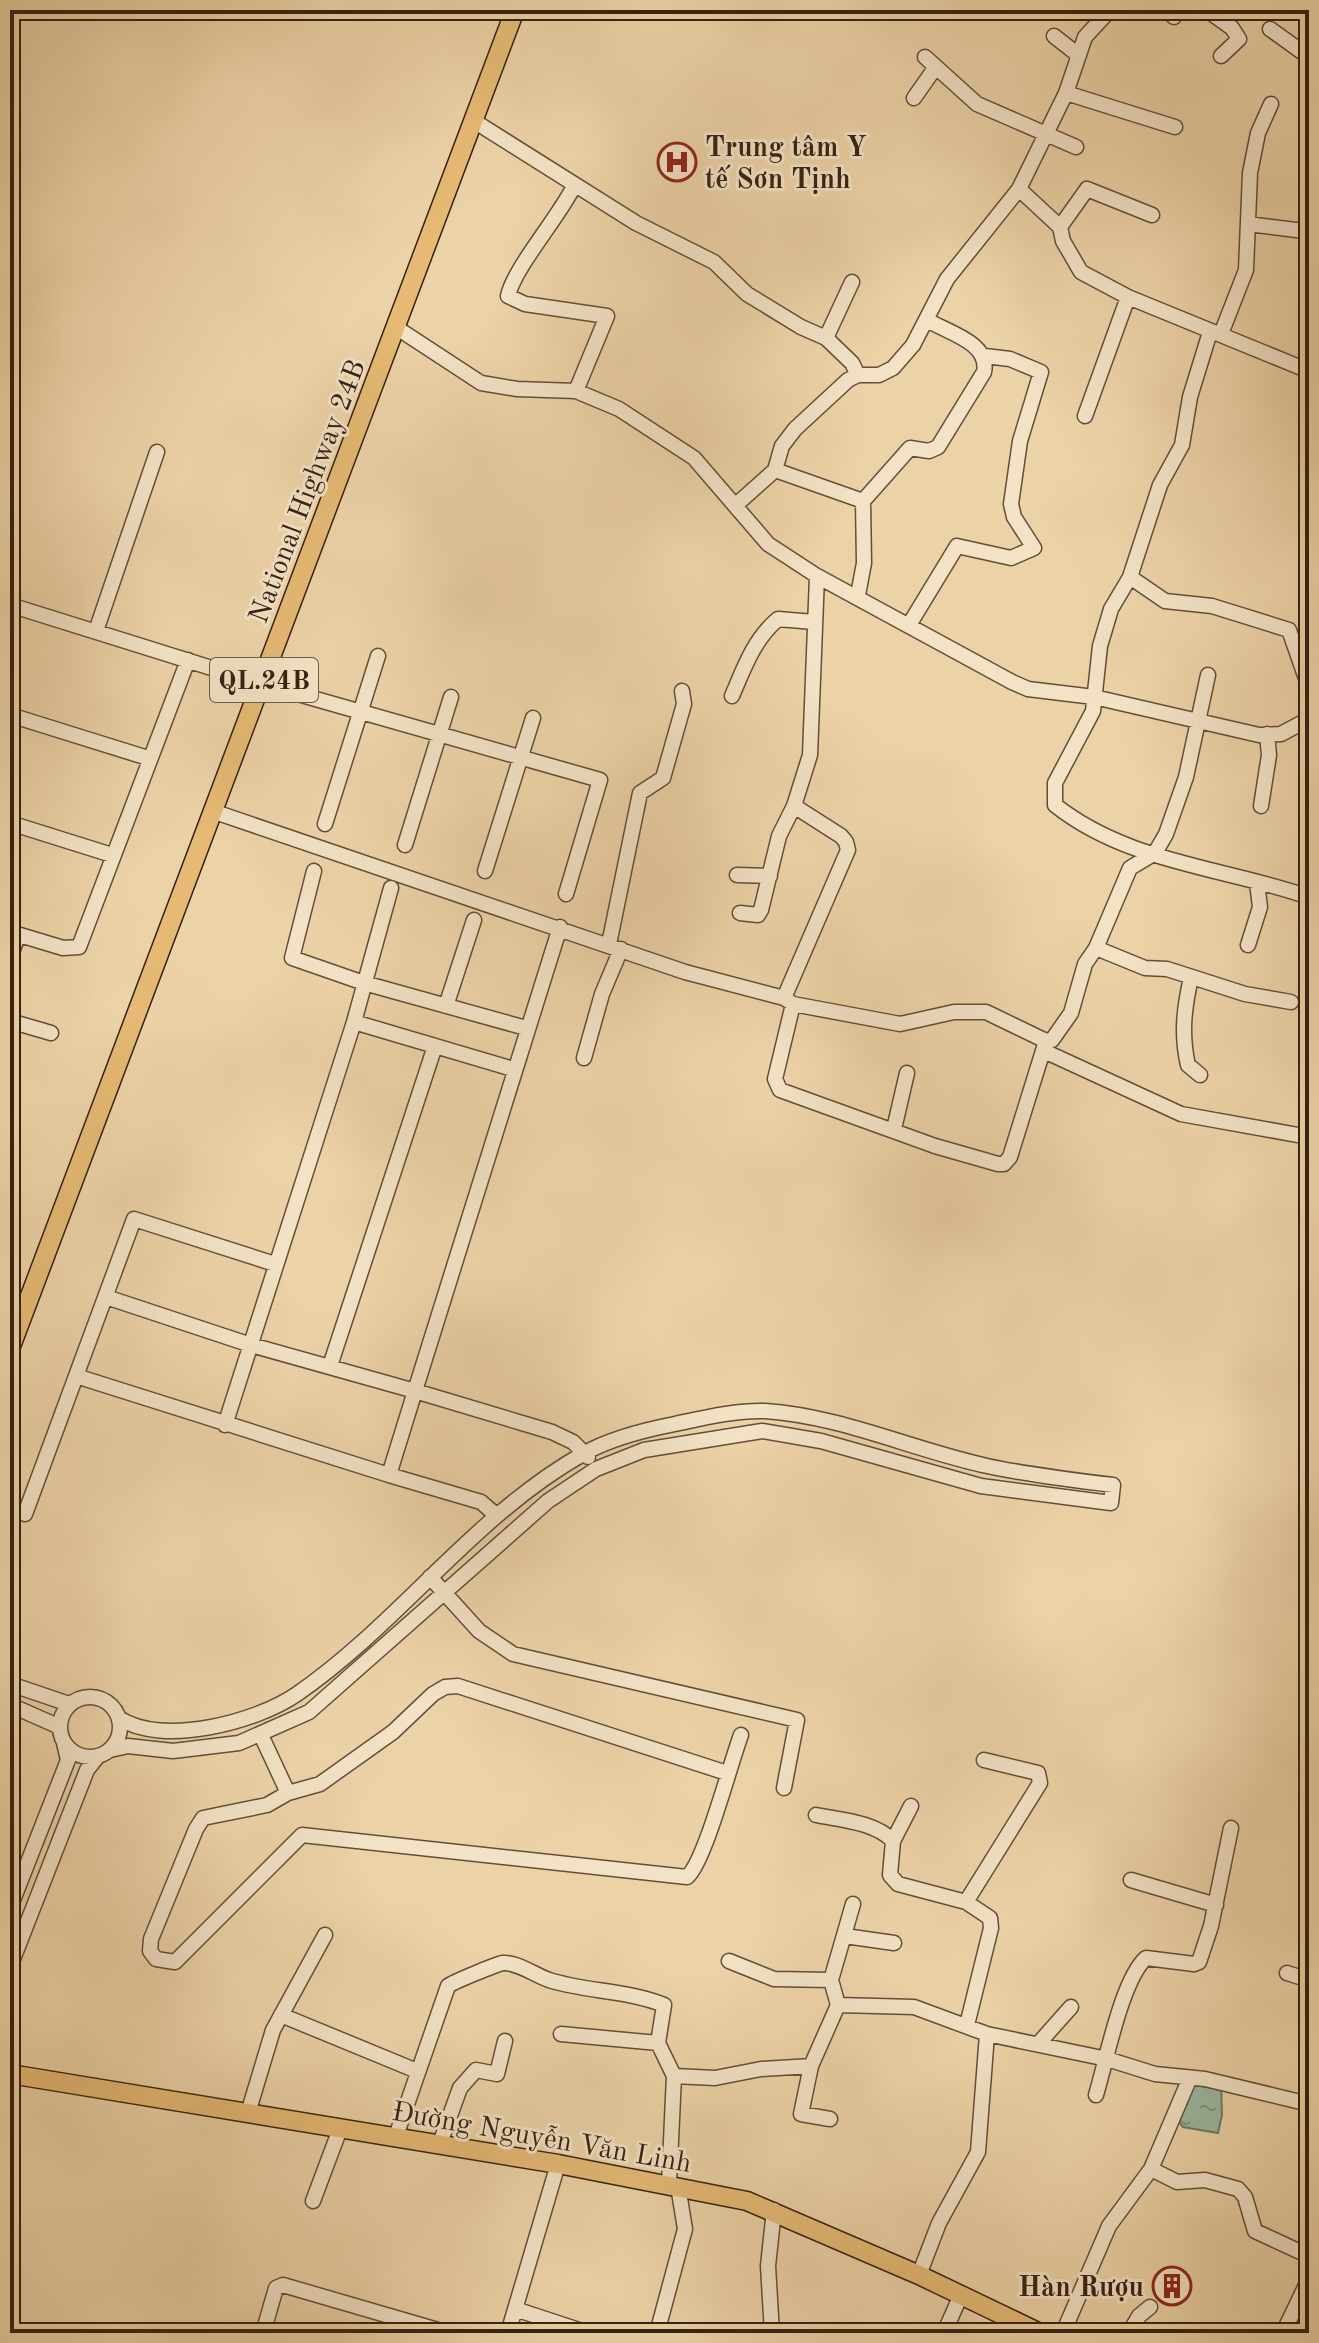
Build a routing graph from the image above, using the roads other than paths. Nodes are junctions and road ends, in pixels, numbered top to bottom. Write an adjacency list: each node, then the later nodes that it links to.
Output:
1 (515, 10): 12 (main road, National Highway 24B / QL.24B)
2 (1110, 10): 6 (street)
3 (1207, 10): 7 (street)
4 (1270, 29): 8 (street)
5 (1054, 36): 6 (street)
6 (1077, 54): 9 (street)
7 (1221, 56)
8 (1309, 57)
9 (1066, 93): 13 (street); 14 (street)
10 (914, 98): 14 (street)
11 (1271, 104): 19 (street)
12 (474, 121): 16 (street); 25 (main road, National Highway 24B / QL.24B)
13 (1175, 127)
14 (1042, 135): 15 (street); 17 (street)
15 (1076, 147)
16 (574, 186): 27 (street); 31 (street)
17 (1019, 189): 20 (street); 24 (street)
18 (1152, 215): 20 (street)
19 (1248, 224): 21 (street); 26 (street)
20 (1060, 227): 23 (street)
21 (1304, 231)
22 (852, 282): 27 (street)
23 (1128, 297): 26 (street); 32 (street)
24 (927, 320): 28 (street); 30 (street)
25 (397, 328): 31 (street); 47 (main road, National Highway 24B / QL.24B)
26 (1216, 333): 29 (street); 38 (street)
27 (826, 338): 30 (street)
28 (985, 356): 35 (street); 42 (street)
29 (1309, 371)
30 (858, 375): 34 (street)
31 (576, 391): 36 (street)
32 (1085, 416)
33 (157, 452): 43 (street)
34 (775, 470): 35 (street); 36 (street)
35 (863, 501): 39 (street)
36 (737, 504): 37 (street)
37 (817, 576): 39 (street); 41 (street)
38 (1130, 577): 48 (street); 52 (street)
39 (858, 595): 42 (street)
40 (10, 605): 43 (street)
41 (814, 622): 50 (street); 62 (street)
42 (909, 625): 52 (street)
43 (96, 631): 45 (street)
44 (378, 656): 53 (street)
45 (188, 660): 47 (street); 60 (street)
46 (1208, 675): 57 (street)
47 (263, 684): 53 (street); 64 (main road, National Highway 24B / QL.24B)
48 (1309, 687)
49 (682, 691): 83 (street)
50 (732, 696)
51 (451, 697): 58 (street)
52 (1094, 697): 57 (street); 68 (street)
53 (360, 712): 58 (street); 66 (street)
54 (10, 715): 60 (street)
55 (533, 718): 61 (street)
56 (1309, 719): 59 (street)
57 (1200, 720): 59 (street); 68 (street)
58 (439, 734): 61 (street); 67 (street)
59 (1267, 734): 63 (street)
60 (148, 758): 69 (street)
61 (521, 758): 71 (street); 76 (street)
62 (794, 806): 73 (street); 88 (street)
63 (1261, 806)
64 (215, 812): 80 (street); 106 (main road, National Highway 24B / QL.24B)
65 (10, 823): 69 (street)
66 (325, 824)
67 (405, 845)
68 (1155, 853): 74 (street); 84 (street)
69 (112, 855): 81 (street)
70 (314, 871): 87 (street)
71 (485, 871)
72 (737, 875): 73 (street)
73 (770, 876): 78 (street)
74 (1257, 883): 77 (street); 82 (street)
75 (391, 888): 87 (street)
76 (566, 894)
77 (1309, 897)
78 (740, 913)
79 (474, 920): 90 (street)
80 (560, 927): 83 (street); 93 (street)
81 (14, 933): 85 (street)
82 (1248, 945)
83 (615, 946): 88 (street); 97 (street)
84 (1096, 948): 86 (street); 96 (street)
85 (10, 960)
86 (1191, 978): 89 (street); 100 (street)
87 (364, 983): 90 (street); 92 (street)
88 (789, 1001): 96 (street); 101 (street)
89 (1291, 1002)
90 (446, 1006): 93 (street)
91 (10, 1021): 94 (street)
92 (354, 1022): 95 (street); 103 (street)
93 (526, 1028): 98 (street)
94 (51, 1033)
95 (435, 1046): 98 (street); 107 (street)
96 (1045, 1046): 101 (street); 102 (street)
97 (584, 1058)
98 (513, 1069): 109 (street)
99 (907, 1073): 101 (street)
100 (1200, 1075)
101 (894, 1129)
102 (1309, 1137)
103 (275, 1264): 104 (street); 105 (street)
104 (106, 1297): 105 (street); 108 (street)
105 (251, 1345): 107 (street); 110 (street)
106 (10, 1349)
107 (330, 1366): 109 (street)
108 (76, 1376): 110 (street); 114 (street)
109 (415, 1391): 111 (street); 113 (street)
110 (225, 1425): 113 (street)
111 (585, 1452): 112 (street); 112 (street); 115 (street)
112 (596, 1469): 117 (street)
113 (389, 1475): 115 (street)
114 (25, 1514)
115 (496, 1515): 116 (street)
116 (430, 1577): 117 (street); 119 (street)
117 (445, 1591): 123 (street); 130 (street)
118 (10, 1684): 120 (street)
119 (285, 1701): 122 (street); 123 (street)
120 (69, 1704): 122 (street); 124 (street)
121 (10, 1705): 124 (street)
122 (119, 1718): 127 (street)
123 (294, 1720): 125 (street)
124 (62, 1735): 127 (street); 140 (street)
125 (261, 1735): 127 (street); 131 (street)
126 (741, 1735): 129 (street)
127 (104, 1753): 145 (street)
128 (984, 1760): 137 (street)
129 (727, 1773): 131 (street); 131 (street)
130 (784, 1788)
131 (288, 1793)
132 (911, 1806): 135 (street)
133 (816, 1815): 135 (street)
134 (1231, 1828): 139 (street)
135 (893, 1841): 137 (street)
136 (1131, 1880): 139 (street)
137 (966, 1902): 152 (street)
138 (853, 1904): 142 (street)
139 (1216, 1905): 158 (street)
140 (10, 1908)
141 (325, 1935): 151 (street)
142 (845, 1936): 143 (street); 147 (street)
143 (894, 1943)
144 (729, 1961): 147 (street)
145 (11, 1963)
146 (1287, 1973): 148 (street)
147 (831, 1980): 149 (street)
148 (1309, 1980)
149 (838, 2005): 152 (street); 159 (street)
150 (1071, 2007): 157 (street)
151 (281, 2015): 160 (street); 166 (street)
152 (967, 2025): 154 (street)
153 (561, 2034): 156 (street)
154 (987, 2034): 157 (street); 177 (street)
155 (505, 2041): 170 (street)
156 (658, 2043): 160 (street); 162 (street)
157 (1039, 2043): 158 (street)
158 (1107, 2059): 163 (street); 164 (street)
159 (811, 2066): 162 (street); 167 (street)
160 (417, 2071): 169 (street)
161 (10, 2074): 166 (main road, Đường Nguyễn Văn Linh)
162 (674, 2076): 173 (street)
163 (1189, 2080): 165 (street); 172 (street)
164 (1096, 2095)
165 (1309, 2104)
166 (248, 2113): 168 (main road, Đường Nguyễn Văn Linh)
167 (830, 2119)
168 (340, 2129): 169 (main road, Đường Nguyễn Văn Linh); 174 (street)
169 (395, 2139): 170 (main road, Đường Nguyễn Văn Linh)
170 (439, 2146): 171 (main road, Đường Nguyễn Văn Linh)
171 (558, 2164): 173 (main road, Đường Nguyễn Văn Linh); 181 (street)
172 (1151, 2169): 176 (street); 191 (street)
173 (673, 2185): 175 (main road, Đường Nguyễn Văn Linh); 187 (street)
174 (313, 2201)
175 (774, 2210): 177 (main road, Đường Nguyễn Văn Linh); 188 (street)
176 (1309, 2256)
177 (919, 2275): 179 (main road, Đường Nguyễn Văn Linh)
178 (1309, 2279): 193 (street)
179 (961, 2295): 189 (street); 190 (main road, Đường Nguyễn Văn Linh)
180 (1150, 2307): 192 (street)
181 (515, 2309): 185 (street); 186 (street)
182 (415, 2328): 183 (street); 184 (street)
183 (263, 2333)
184 (448, 2333)
185 (508, 2333)
186 (588, 2333)
187 (657, 2333)
188 (772, 2333)
189 (944, 2333)
190 (1040, 2333)
191 (1063, 2333)
192 (1129, 2333)
193 (1283, 2333)

